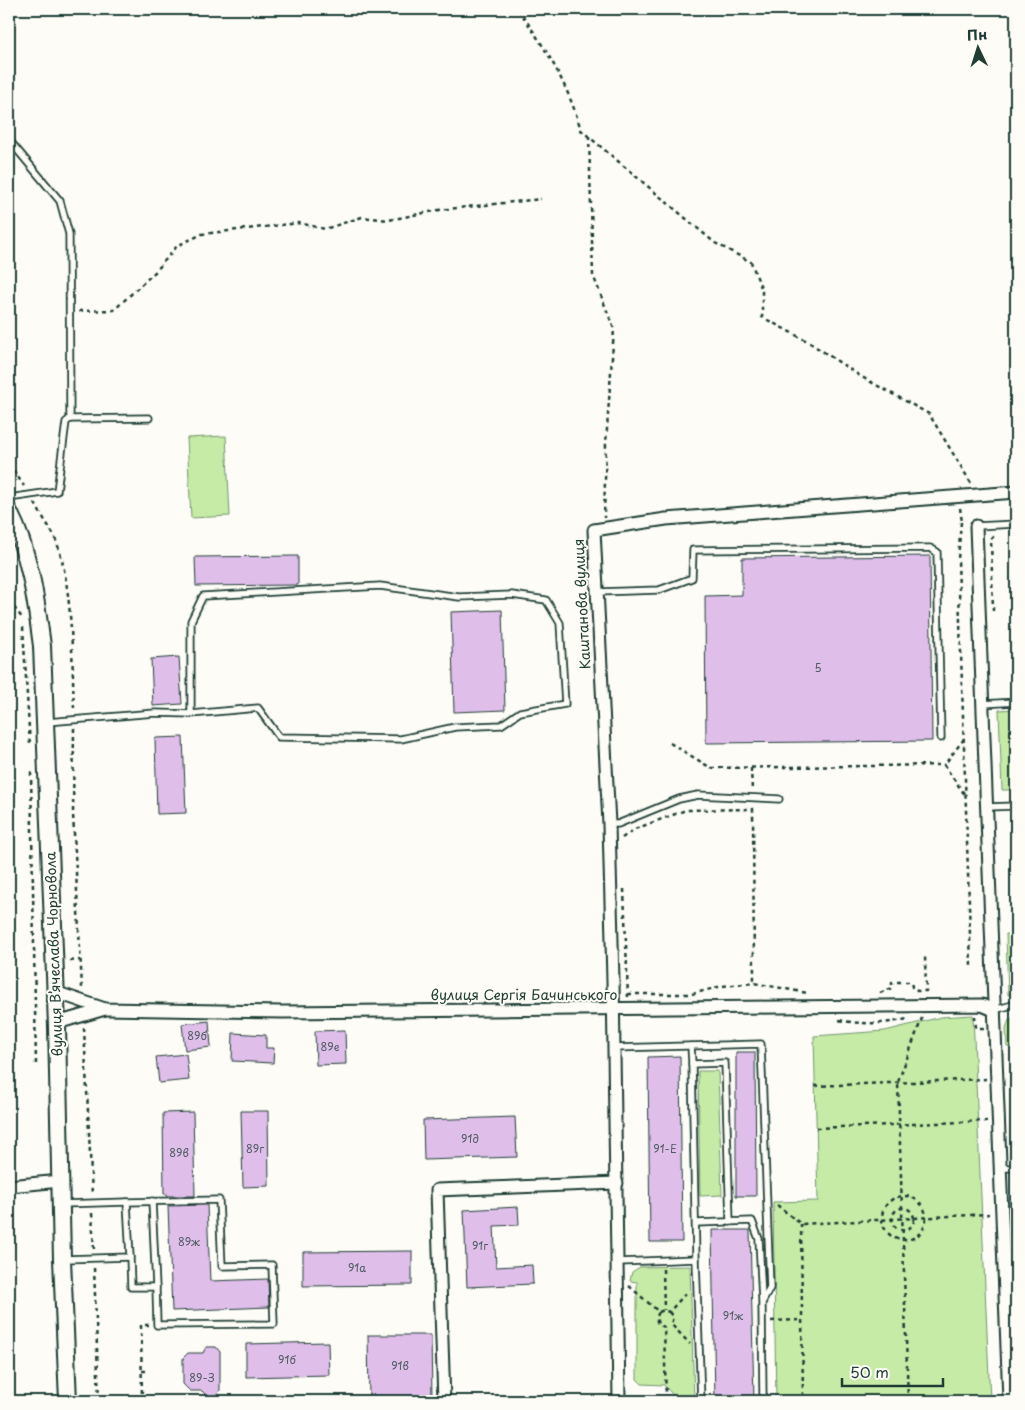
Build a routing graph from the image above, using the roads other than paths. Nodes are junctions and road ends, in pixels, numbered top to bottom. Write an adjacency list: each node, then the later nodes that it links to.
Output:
1 (9, 140): 3 (lane)
2 (149, 418): 3 (lane)
3 (70, 420): 5 (lane)
4 (1016, 492): 10 (street, Каштанова вулиця)
5 (9, 498)
6 (9, 512): 9 (main road, вулиця Вʼячеслава Чорновола)
7 (1016, 524): 8 (lane)
8 (976, 526): 12 (street)
9 (14, 536): 14 (main road, вулиця Вʼячеслава Чорновола)
10 (597, 592): 15 (lane); 19 (street, Каштанова вулиця)
11 (1016, 702): 12 (lane)
12 (982, 704): 18 (street)
13 (192, 714): 13 (lane); 14 (lane)
14 (45, 722): 20 (main road, вулиця Вʼячеслава Чорновола)
15 (941, 738)
16 (779, 799): 19 (lane)
17 (1016, 806): 18 (lane)
18 (986, 807): 24 (street)
19 (608, 824): 23 (street, Каштанова вулиця)
20 (56, 992): 22 (street, вулиця Сергія Бачинського); 25 (main road, вулиця Вʼячеслава Чорновола)
21 (1016, 1004): 24 (lane)
22 (105, 1009): 23 (street, вулиця Сергія Бачинського); 25 (street)
23 (613, 1010): 24 (street, вулиця Сергія Бачинського); 27 (street, Каштанова вулиця)
24 (994, 1010): 29 (street)
25 (57, 1023): 31 (main road, вулиця Вʼячеслава Чорновола)
26 (691, 1046): 27 (lane); 28 (lane); 46 (lane)
27 (614, 1048): 32 (street, Каштанова вулиця)
28 (692, 1064): 37 (lane); 38 (lane)
29 (1000, 1168): 30 (lane); 44 (street)
30 (1016, 1168)
31 (60, 1181): 33 (street); 36 (main road, вулиця Вʼячеслава Чорновола)
32 (617, 1183): 42 (street, Каштанова вулиця); 48 (street)
33 (9, 1186)
34 (152, 1201): 35 (lane); 45 (lane); 45 (lane)
35 (127, 1202): 36 (lane); 39 (lane)
36 (61, 1204): 40 (main road, вулиця Вʼячеслава Чорновола)
37 (730, 1222): 38 (lane); 46 (lane)
38 (696, 1223): 41 (lane)
39 (130, 1257): 40 (lane); 45 (lane)
40 (62, 1259): 47 (main road, вулиця Вʼячеслава Чорновола)
41 (696, 1259): 42 (lane); 50 (lane)
42 (619, 1262): 49 (street, Каштанова вулиця)
43 (1016, 1276): 44 (lane)
44 (1003, 1277): 52 (street)
45 (156, 1287)
46 (762, 1304): 51 (lane)
47 (68, 1401)
48 (444, 1401)
49 (619, 1401)
50 (701, 1401)
51 (764, 1401)
52 (1009, 1401)

